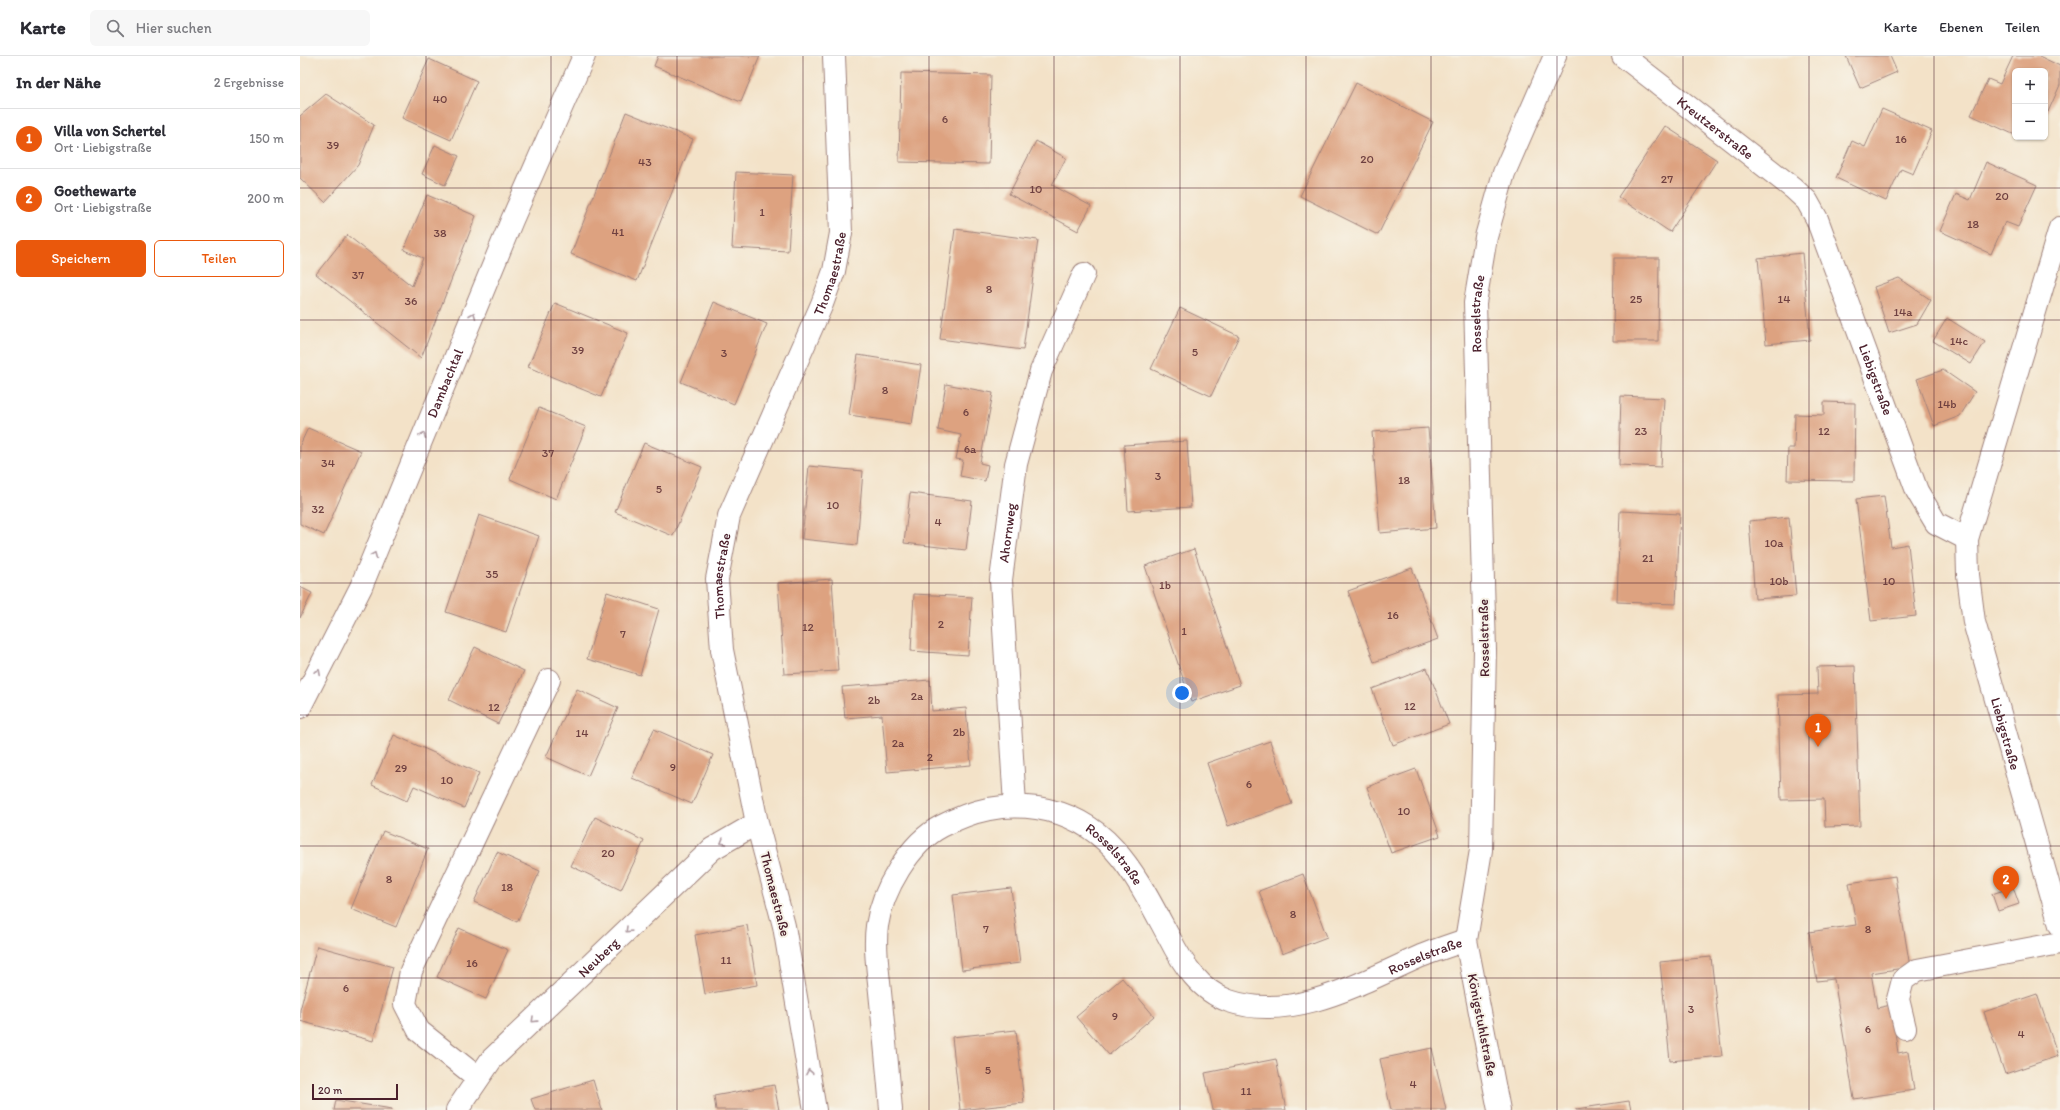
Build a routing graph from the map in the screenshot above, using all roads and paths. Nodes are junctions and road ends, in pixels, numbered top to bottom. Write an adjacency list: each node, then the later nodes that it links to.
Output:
1 (584, 56): 10 (street, Dambachtal, one-way to 1)
2 (834, 56): 12 (street, Thomaestraße)
3 (1555, 56): 14 (street, Rosselstraße)
4 (1623, 56): 5 (street, Kreutzerstraße)
5 (1807, 201): 8 (street, Liebigstraße)
6 (2060, 228): 8 (street, Liebigstraße)
7 (1084, 274): 11 (street, Ahornweg)
8 (1968, 539): 13 (street, Liebigstraße)
9 (549, 680): 17 (street)
10 (300, 707)
11 (1015, 805): 14 (street, Rosselstraße); 20 (street, Rosselstraße)
12 (757, 823): 17 (street, Neuberg, one-way to 17); 19 (street, Thomaestraße, one-way to 12)
13 (2060, 925)
14 (1466, 940): 21 (street, Königstuhlstraße)
15 (2060, 943): 16 (street)
16 (1906, 1028)
17 (478, 1078): 18 (street, Neuberg)
18 (457, 1110)
19 (815, 1110)
20 (891, 1110)
21 (1499, 1110)

